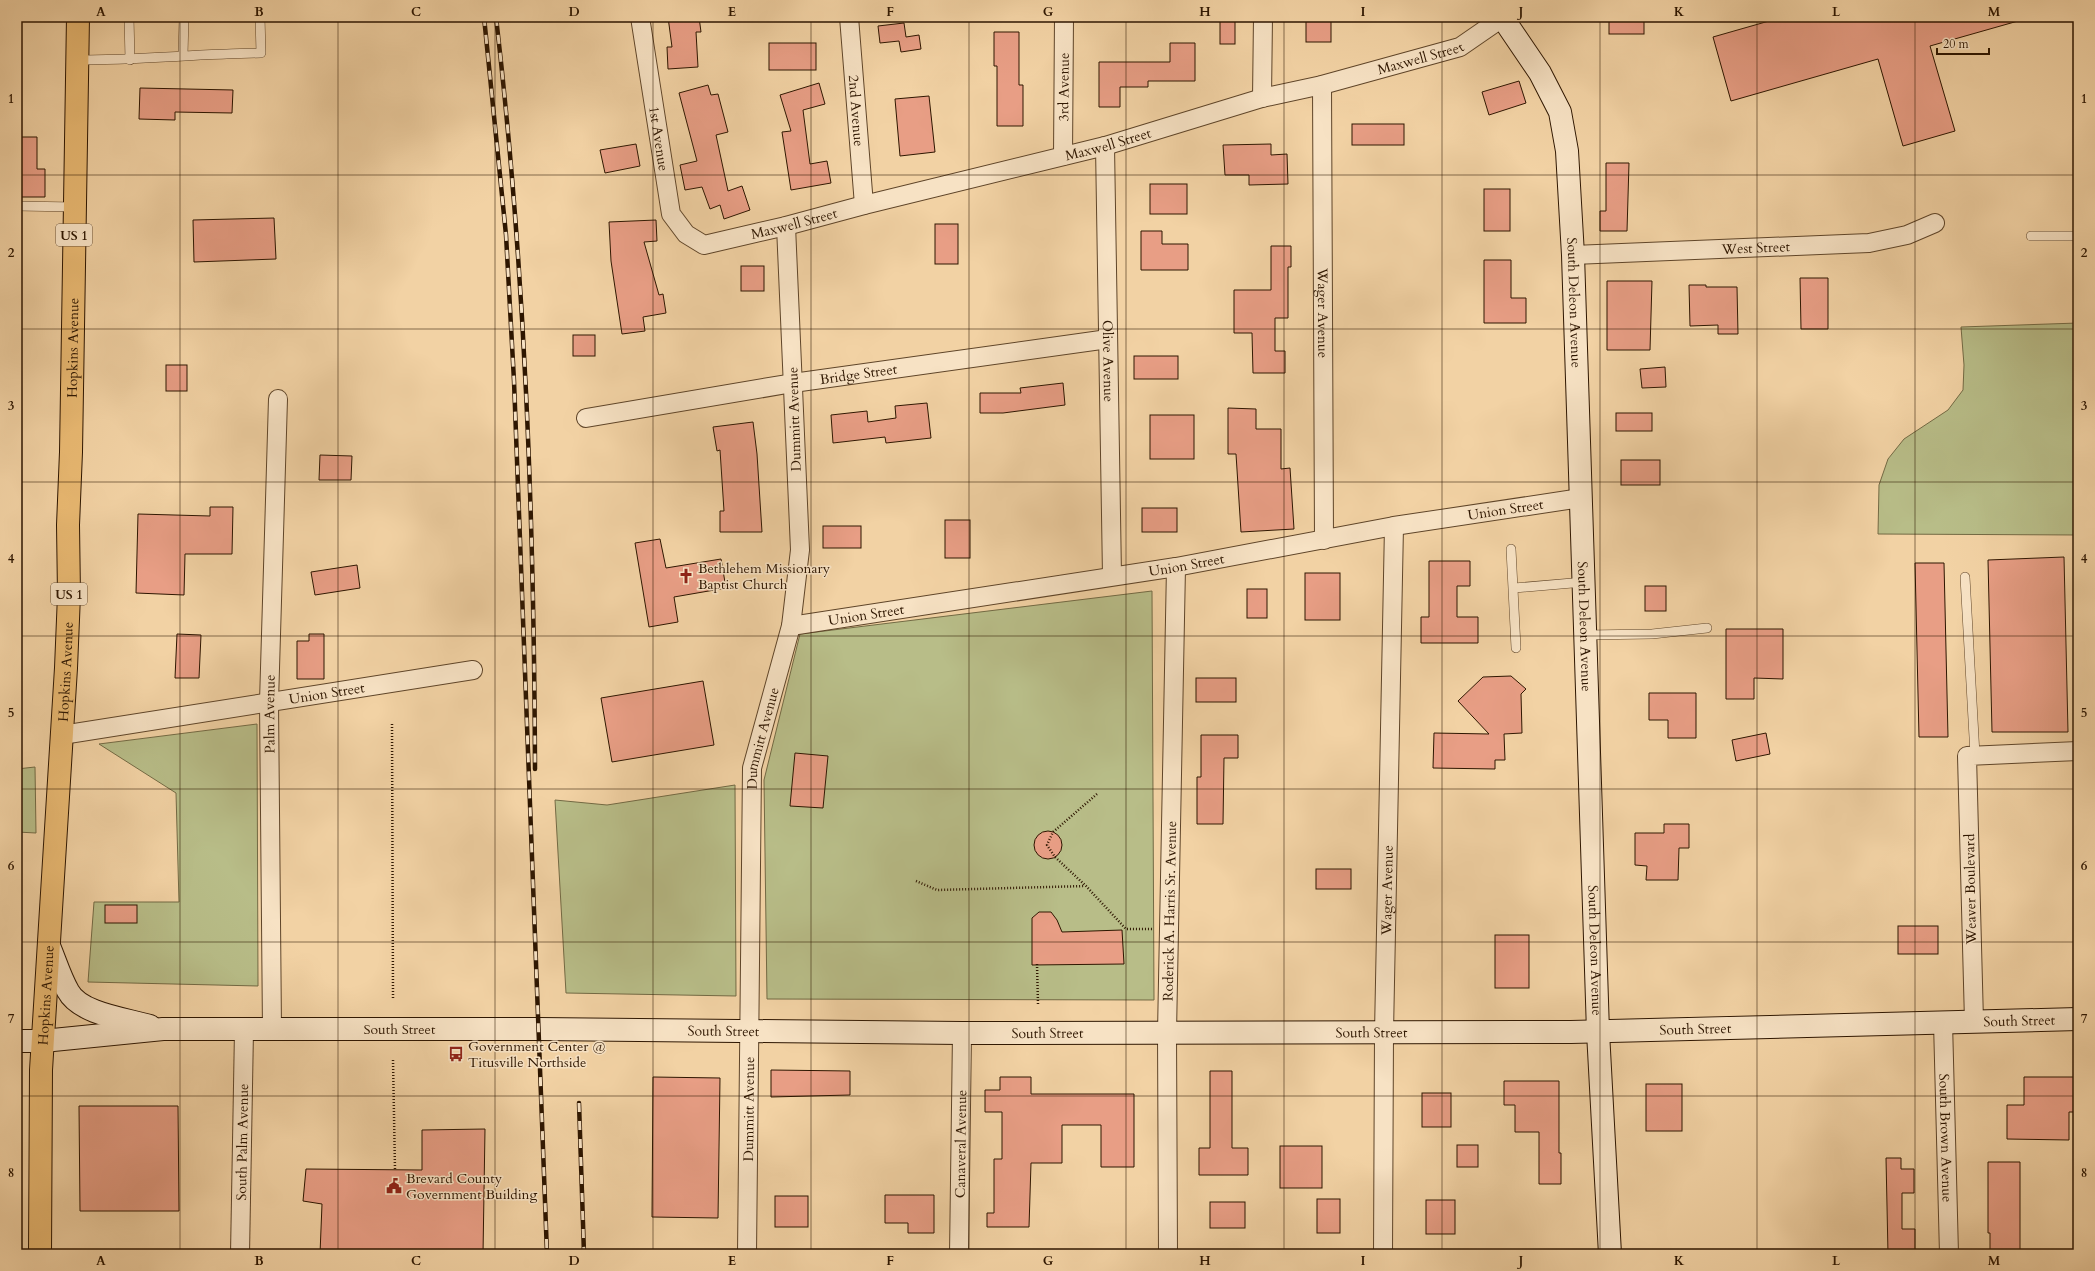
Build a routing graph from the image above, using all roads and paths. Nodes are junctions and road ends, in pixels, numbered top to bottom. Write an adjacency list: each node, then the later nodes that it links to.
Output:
1 (78, 17): 11 (main road, Hopkins Avenue / US 1)
2 (129, 17): 12 (lane)
3 (184, 17): 10 (lane)
4 (260, 17): 10 (lane)
5 (640, 17): 24 (street, 1st Avenue)
6 (849, 17): 17 (street, 2nd Avenue)
7 (1064, 17): 16 (street, 3rd Avenue)
8 (1263, 17): 14 (street)
9 (1502, 18): 13 (street, Maxwell Street); 25 (main road, South Deleon Avenue)
10 (183, 56): 12 (lane)
11 (77, 60): 12 (lane); 19 (main road, Hopkins Avenue / US 1)
12 (130, 60)
13 (1322, 85): 14 (street, Maxwell Street); 32 (street, Wager Avenue)
14 (1262, 98): 15 (street, Maxwell Street)
15 (1105, 146): 16 (street, Maxwell Street); 26 (street, Olive Avenue)
16 (1063, 156): 17 (street, Maxwell Street)
17 (864, 205): 21 (street, Maxwell Street)
18 (17, 206): 19 (lane)
19 (75, 207): 46 (main road, Hopkins Avenue / US 1)
20 (1935, 223): 25 (street, West Street)
21 (786, 226): 24 (street, Maxwell Street); 27 (street, Dummitt Avenue)
22 (2031, 236): 23 (lane)
23 (2078, 236)
24 (704, 245)
25 (1573, 255): 30 (main road, South Deleon Avenue)
26 (1108, 339): 27 (street, Bridge Street); 35 (street, Olive Avenue)
27 (793, 383): 29 (street, Bridge Street); 39 (street, Dummitt Avenue)
28 (278, 399): 44 (street, Palm Avenue)
29 (586, 418)
30 (1581, 498): 31 (street, Union Street); 37 (main road, South Deleon Avenue)
31 (1394, 526): 32 (street, Union Street); 64 (street, Wager Avenue)
32 (1324, 540): 34 (street, Union Street)
33 (1511, 549): 38 (lane)
34 (1176, 567): 35 (street, Union Street); 52 (street, Roderick A. Harris Sr. Avenue)
35 (1112, 576): 39 (street, Union Street)
36 (1965, 577): 48 (lane)
37 (1584, 582): 38 (lane); 41 (main road, South Deleon Avenue)
38 (1514, 588): 42 (lane)
39 (791, 626): 63 (street, Dummitt Avenue)
40 (1708, 628): 41 (lane)
41 (1586, 635): 65 (main road, South Deleon Avenue)
42 (1516, 648)
43 (473, 670): 44 (street, Union Street)
44 (269, 702): 46 (street, Union Street); 62 (street, Palm Avenue)
45 (392, 724): 55 (path)
46 (62, 735): 53 (main road, Hopkins Avenue / US 1)
47 (2078, 751): 48 (street)
48 (1971, 756): 59 (street, Weaver Boulevard)
49 (1097, 794): 51 (path)
50 (916, 881): 51 (path)
51 (1086, 886): 52 (path)
52 (1169, 929): 67 (street, Roderick A. Harris Sr. Avenue)
53 (49, 946): 60 (main road); 69 (main road, Hopkins Avenue / US 1)
54 (1037, 964): 56 (path)
55 (393, 998)
56 (1038, 1004)
57 (2078, 1019): 59 (main road, South Street)
58 (1943, 1022): 59 (main road, South Street); 65 (main road, South Street); 79 (street, South Brown Avenue)
59 (1974, 1022)
60 (163, 1029): 61 (main road, South Street); 69 (main road, South Street)
61 (244, 1030): 62 (main road, South Street); 73 (street, South Palm Avenue)
62 (272, 1030): 63 (main road, South Street)
63 (750, 1031): 66 (main road, South Street); 74 (street, Dummitt Avenue)
64 (1384, 1032): 65 (main road, South Street); 67 (main road, South Street); 77 (street, Wager Avenue)
65 (1598, 1032): 78 (main road, South Deleon Avenue)
66 (962, 1033): 67 (main road, South Street); 75 (street, Canaveral Avenue)
67 (1167, 1033): 76 (street, Roderick A. Harris Sr. Avenue)
68 (17, 1041): 69 (main road, South Street)
69 (43, 1041): 72 (main road, Hopkins Avenue / US 1)
70 (393, 1060): 71 (path)
71 (395, 1170)
72 (40, 1254)
73 (240, 1254)
74 (748, 1254)
75 (959, 1254)
76 (1168, 1254)
77 (1384, 1254)
78 (1610, 1254)
79 (1949, 1254)

